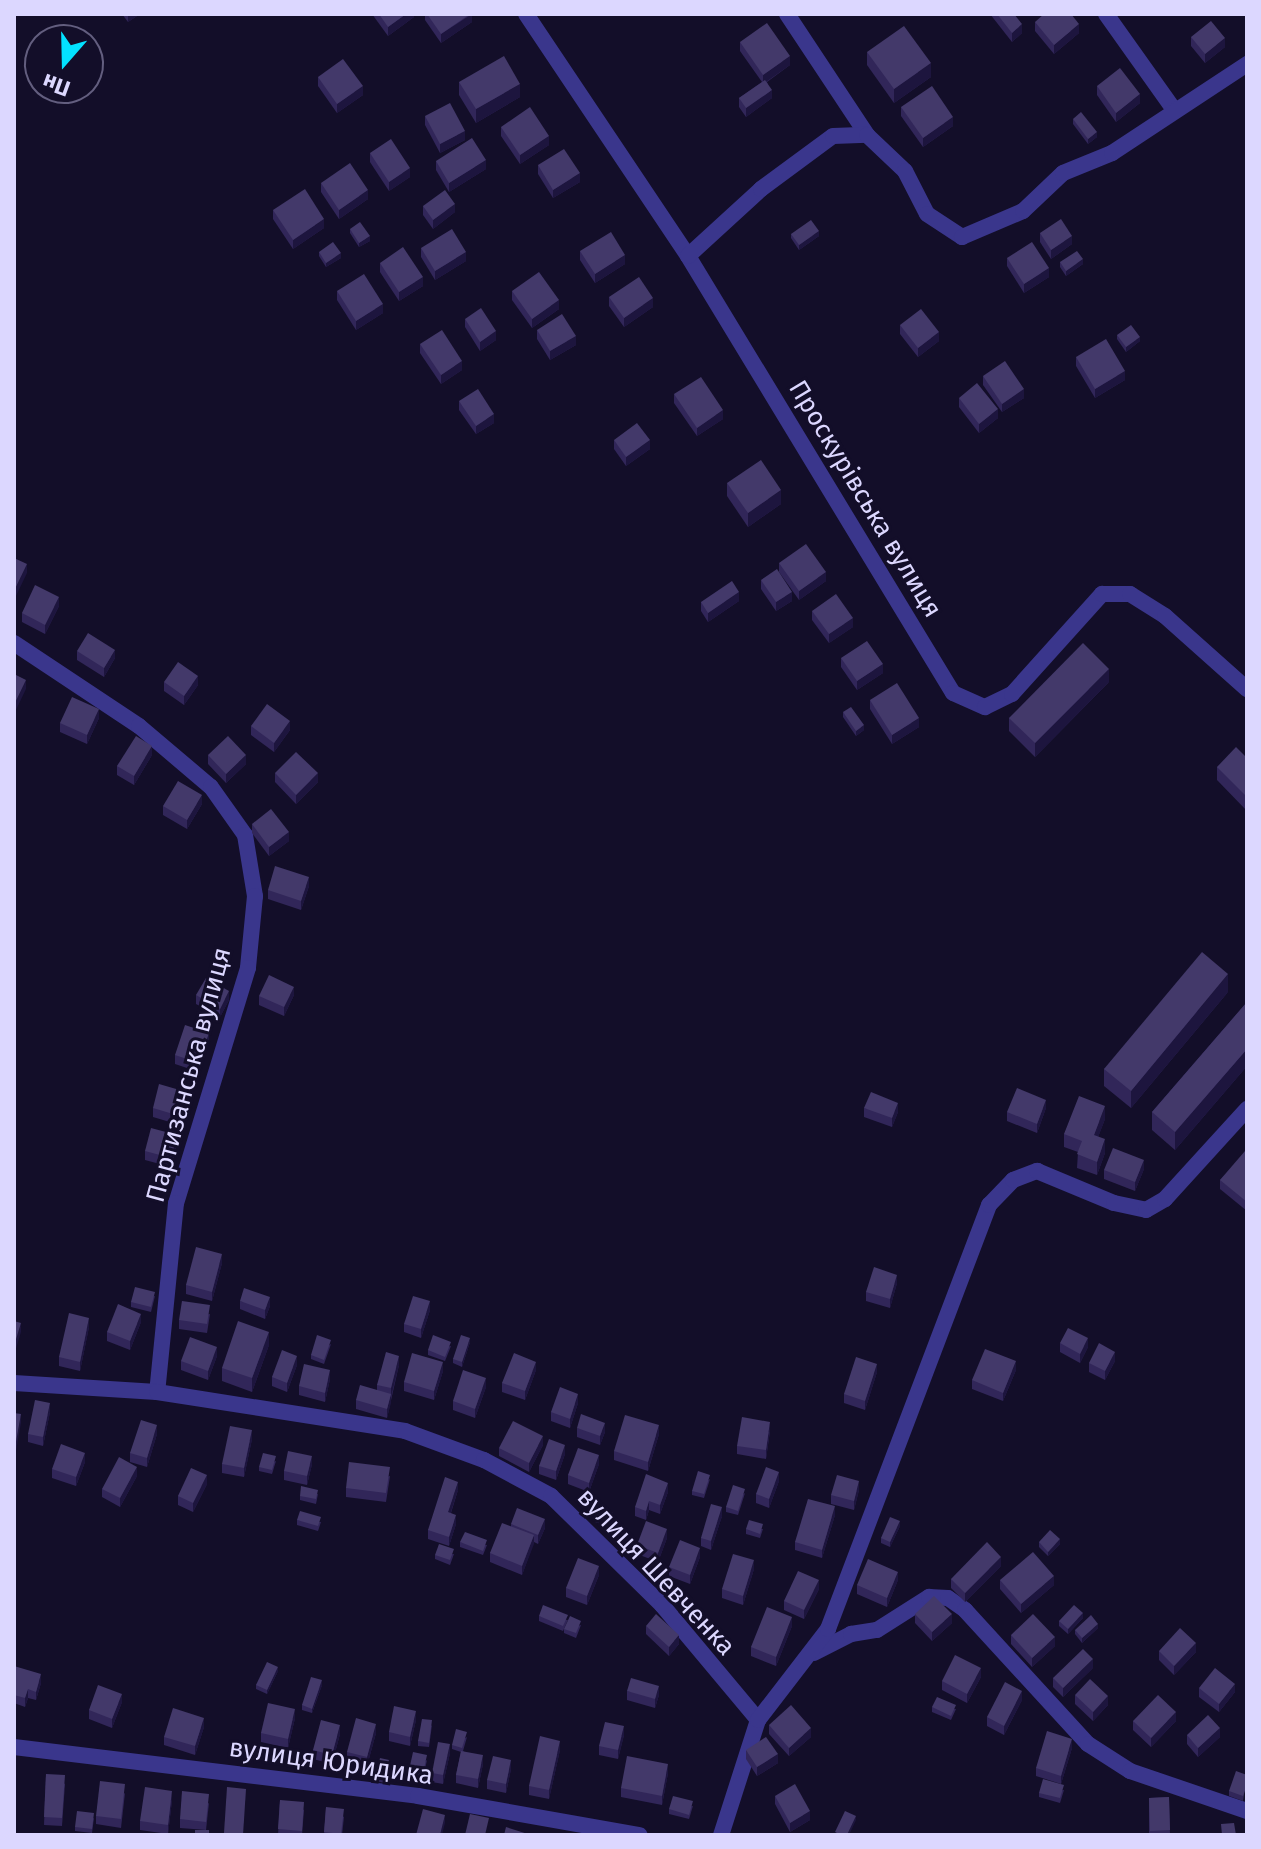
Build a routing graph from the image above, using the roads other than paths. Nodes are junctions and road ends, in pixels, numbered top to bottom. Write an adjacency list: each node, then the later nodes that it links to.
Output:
1 (526, 14): 7 (street, Проскурівська вулиця)
2 (787, 14): 6 (street)
3 (1106, 14): 5 (street)
4 (1247, 64): 5 (street)
5 (1175, 111): 6 (street)
6 (867, 135): 7 (street)
7 (688, 256): 9 (street, Проскурівська вулиця)
8 (14, 643): 12 (street, Партизанська вулиця)
9 (1247, 689)
10 (1247, 1109): 13 (street)
11 (14, 1383): 12 (street, вулиця Шевченка)
12 (157, 1392): 14 (street, вулиця Шевченка)
13 (813, 1654): 14 (street); 16 (street)
14 (758, 1720): 18 (street)
15 (14, 1747): 17 (street, вулиця Юридика)
16 (1247, 1811)
17 (640, 1835)
18 (721, 1835)

